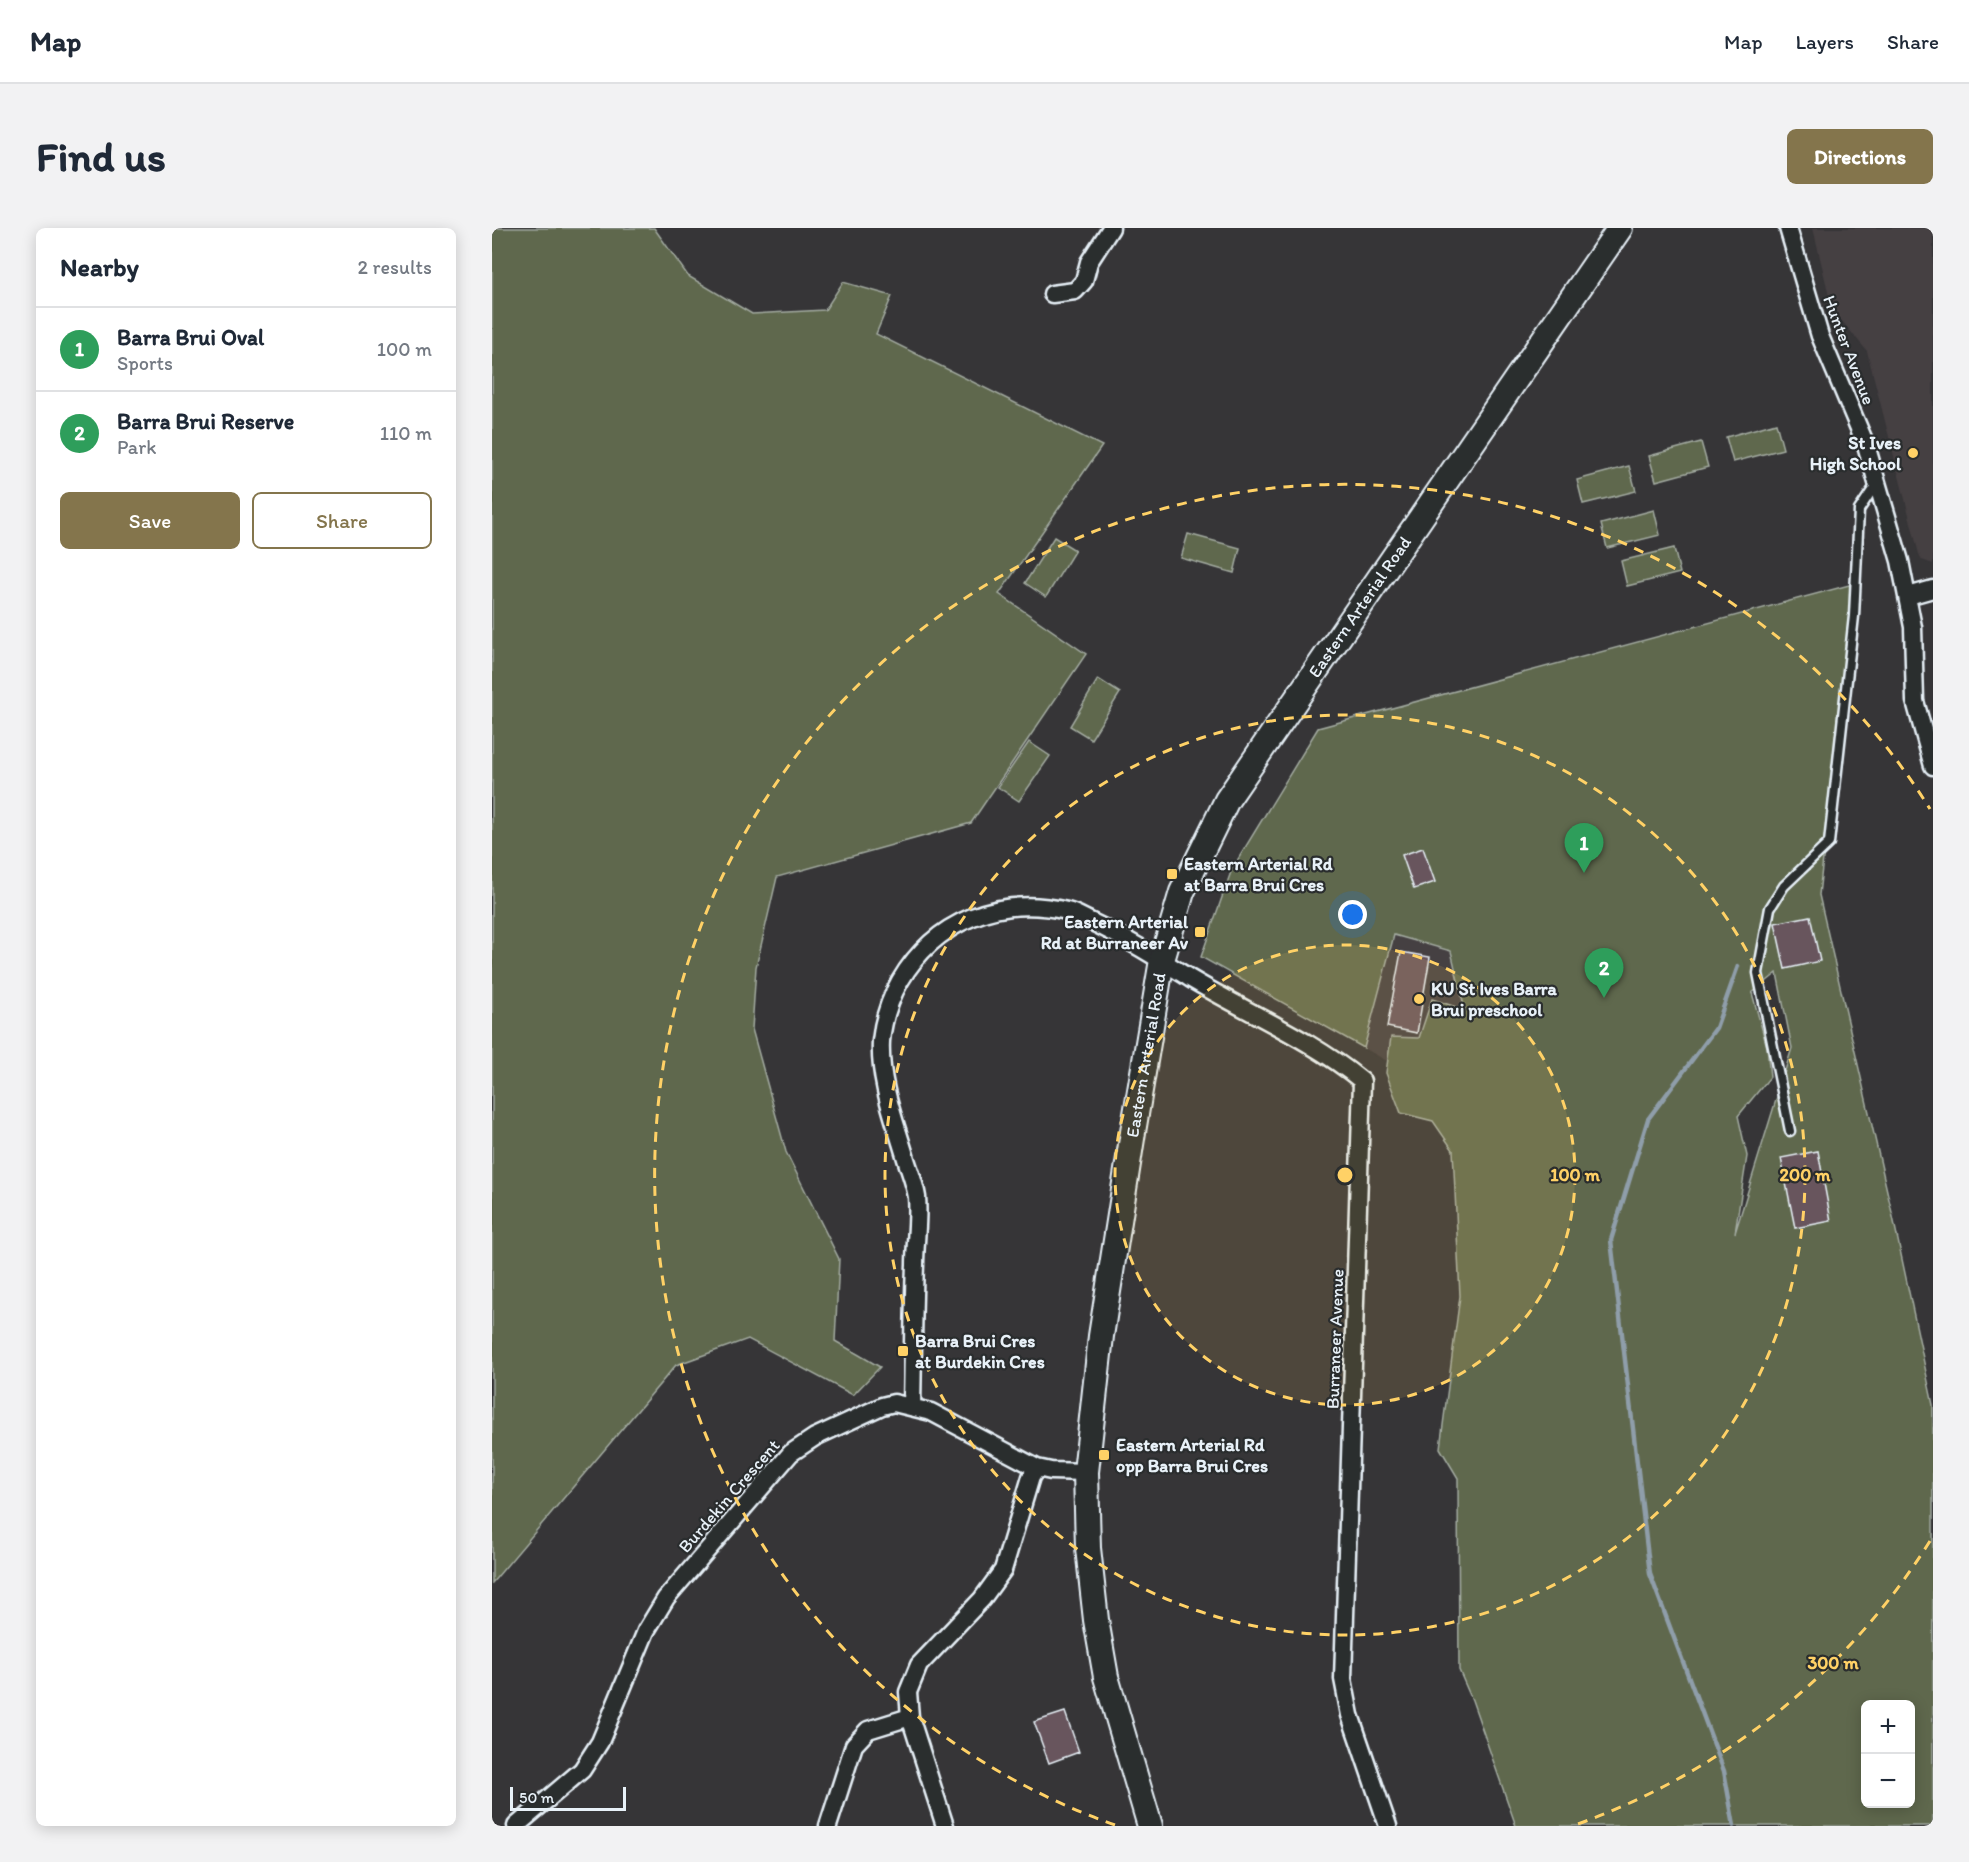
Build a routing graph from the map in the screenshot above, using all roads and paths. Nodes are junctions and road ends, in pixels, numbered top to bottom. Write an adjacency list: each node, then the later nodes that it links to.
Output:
1 (1111, 228): 4 (street)
2 (1620, 228): 9 (main road, Eastern Arterial Road)
3 (1788, 228): 5 (street, Hunter Avenue)
4 (1052, 294)
5 (1877, 483): 7 (street, Hunter Avenue); 10 (lane)
6 (1933, 589): 7 (street)
7 (1908, 596): 8 (street, Hunter Avenue)
8 (1933, 766)
9 (1162, 960): 11 (street); 13 (main road, Eastern Arterial Road); 19 (street, Burraneer Avenue)
10 (1790, 1131)
11 (912, 1407): 12 (street, Burdekin Crescent); 15 (street, Burdekin Crescent)
12 (1037, 1468): 13 (street, Burdekin Crescent); 14 (street)
13 (1086, 1472): 18 (main road, Eastern Arterial Road)
14 (910, 1717): 16 (street); 17 (street)
15 (516, 1826)
16 (828, 1826)
17 (945, 1826)
18 (1150, 1826)
19 (1388, 1826)

